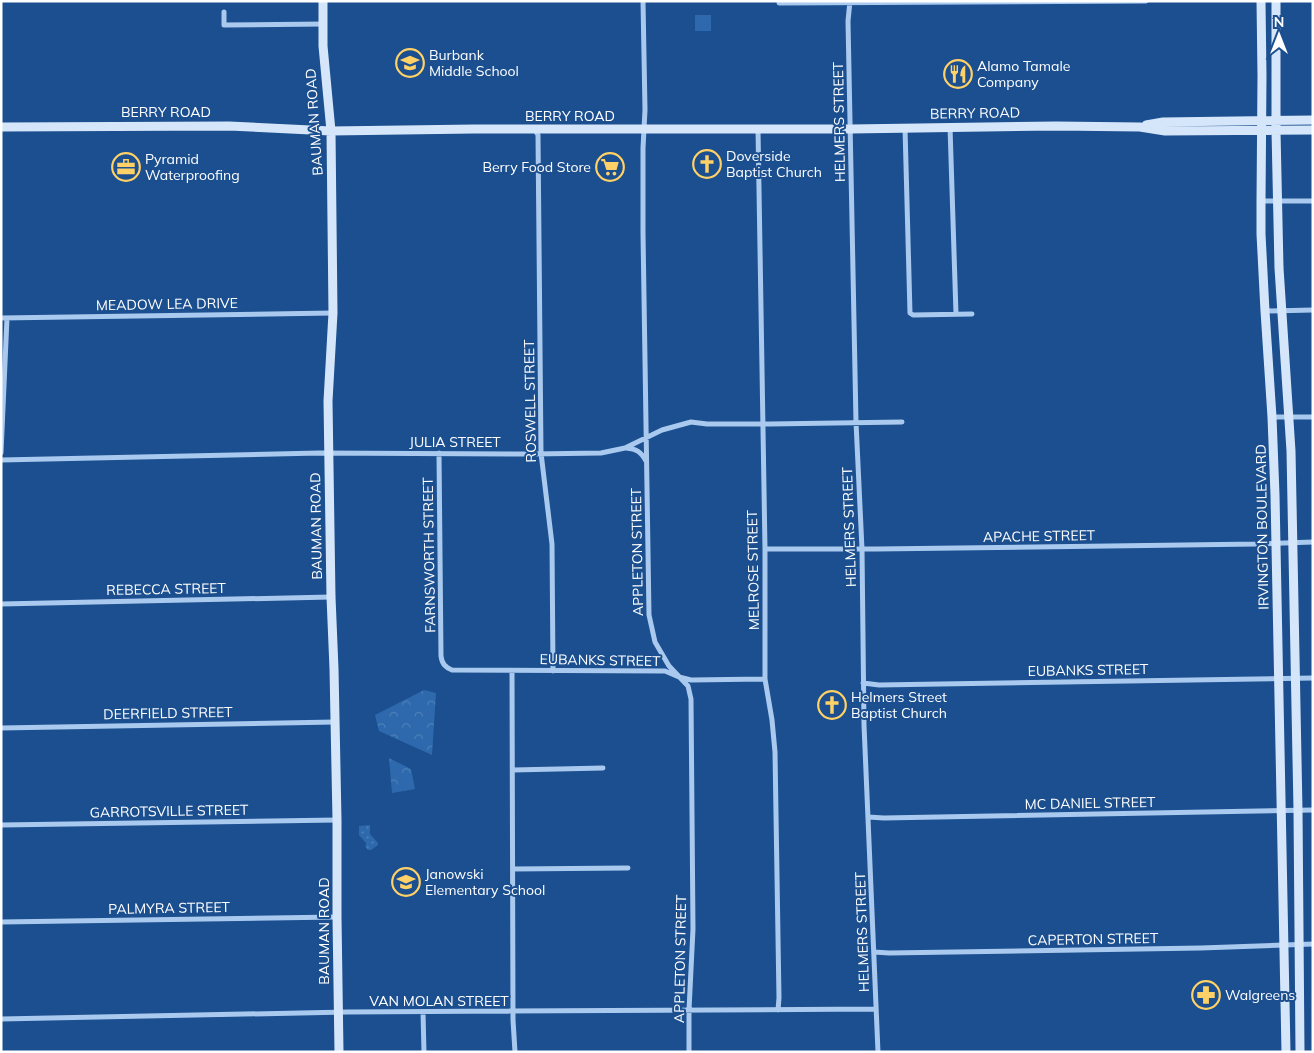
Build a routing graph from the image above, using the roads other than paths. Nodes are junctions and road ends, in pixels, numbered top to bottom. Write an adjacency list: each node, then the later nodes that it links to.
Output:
1 (323, 1): 9 (street, BAUMAN ROAD)
2 (643, 1): 17 (street, APPLETON STREET)
3 (1146, 1): 6 (street)
4 (1261, 1): 10 (street, IRVINGTON BOULEVARD)
5 (1276, 1): 11 (street)
6 (850, 2): 7 (street); 19 (street, HELMERS STREET)
7 (778, 3)
8 (224, 12): 9 (street)
9 (324, 24): 22 (street, BAUMAN ROAD)
10 (1262, 120): 11 (street, BERRY ROAD); 15 (street, BERRY ROAD); 23 (street, IRVINGTON BOULEVARD)
11 (1276, 120): 12 (street, BERRY ROAD); 24 (street)
12 (1313, 120)
13 (1, 127): 22 (street, BERRY ROAD)
14 (950, 127): 15 (street, BERRY ROAD); 16 (street, BERRY ROAD); 32 (street)
15 (1140, 127): 23 (street, BERRY ROAD)
16 (905, 128): 19 (street, BERRY ROAD); 32 (street)
17 (644, 129): 18 (street, BERRY ROAD); 20 (street, BERRY ROAD); 43 (street, APPLETON STREET)
18 (758, 129): 19 (street, BERRY ROAD); 42 (street, MELROSE STREET)
19 (851, 129): 40 (street, HELMERS STREET)
20 (535, 130): 22 (street, BERRY ROAD); 48 (street, ROSWELL STREET)
21 (1313, 130): 24 (street, BERRY ROAD)
22 (331, 131): 31 (street, BAUMAN ROAD)
23 (1262, 131): 24 (street, BERRY ROAD); 27 (street, IRVINGTON BOULEVARD)
24 (1276, 131): 25 (street)
25 (1278, 200): 26 (street); 27 (street); 28 (street)
26 (1313, 200)
27 (1260, 201): 30 (street, IRVINGTON BOULEVARD)
28 (1282, 310): 29 (street); 30 (street); 36 (street)
29 (1313, 310)
30 (1265, 311): 35 (street, IRVINGTON BOULEVARD)
31 (333, 313): 34 (street, MEADOW LEA DRIVE); 45 (street, BAUMAN ROAD)
32 (956, 314): 33 (street)
33 (972, 314)
34 (4, 318): 47 (street)
35 (1266, 332): 36 (street); 37 (street, IRVINGTON BOULEVARD)
36 (1285, 352): 38 (street)
37 (1272, 417): 38 (street); 53 (street, IRVINGTON BOULEVARD)
38 (1290, 417): 39 (street); 51 (street)
39 (1313, 417)
40 (856, 422): 41 (street, JULIA STREET); 42 (street, JULIA STREET); 54 (street, HELMERS STREET)
41 (902, 422)
42 (762, 424): 43 (street, JULIA STREET); 55 (street, MELROSE STREET)
43 (646, 438): 44 (street, JULIA STREET); 50 (street, APPLETON STREET)
44 (625, 448): 48 (street, JULIA STREET); 50 (street)
45 (328, 453): 46 (street, JULIA STREET); 49 (street, JULIA STREET); 56 (street, BAUMAN ROAD)
46 (439, 453): 48 (street, JULIA STREET); 58 (street, FARNSWORTH STREET)
47 (1, 454): 49 (street)
48 (541, 454): 61 (street, ROSWELL STREET)
49 (1, 460)
50 (647, 462): 59 (street, APPLETON STREET)
51 (1293, 542): 52 (street, APACHE STREET); 53 (street, APACHE STREET); 66 (street)
52 (1313, 542)
53 (1277, 543): 54 (street, APACHE STREET); 65 (street, IRVINGTON BOULEVARD)
54 (862, 549): 55 (street, APACHE STREET); 69 (street, HELMERS STREET)
55 (765, 550): 64 (street, MELROSE STREET)
56 (331, 597): 57 (street, REBECCA STREET); 71 (street, BAUMAN ROAD)
57 (1, 604)
58 (441, 656): 60 (street, EUBANKS STREET)
59 (669, 666): 62 (street); 63 (street, APPLETON STREET)
60 (512, 671): 61 (street, EUBANKS STREET); 74 (street)
61 (553, 671): 62 (street, EUBANKS STREET)
62 (664, 671): 63 (street, EUBANKS STREET)
63 (678, 677): 68 (street, EUBANKS STREET); 70 (street, APPLETON STREET)
64 (765, 678): 68 (street, EUBANKS STREET); 91 (street, MELROSE STREET)
65 (1278, 678): 66 (street, EUBANKS STREET); 69 (street, EUBANKS STREET); 77 (street, IRVINGTON BOULEVARD)
66 (1296, 678): 67 (street, EUBANKS STREET); 75 (street)
67 (1313, 678)
68 (691, 680): 70 (street)
69 (863, 683): 78 (street, HELMERS STREET)
70 (688, 686): 90 (street, APPLETON STREET)
71 (334, 722): 72 (street, DEERFIELD STREET); 79 (street, BAUMAN ROAD)
72 (1, 728)
73 (603, 768): 74 (street)
74 (512, 770): 82 (street)
75 (1298, 810): 76 (street, MC DANIEL STREET); 77 (street, MC DANIEL STREET); 85 (street)
76 (1313, 810)
77 (1281, 811): 78 (street, MC DANIEL STREET); 87 (street, IRVINGTON BOULEVARD)
78 (868, 817): 88 (street, HELMERS STREET)
79 (337, 820): 80 (street, GARROTSVILLE STREET); 83 (street, BAUMAN ROAD)
80 (1, 825)
81 (628, 868): 82 (street)
82 (512, 869): 92 (street)
83 (337, 917): 84 (street, PALMYRA STREET); 94 (street, BAUMAN ROAD)
84 (1, 922)
85 (1299, 944): 86 (street, CAPERTON STREET); 87 (street, CAPERTON STREET); 102 (street)
86 (1313, 944)
87 (1284, 945): 88 (street, CAPERTON STREET); 101 (street, IRVINGTON BOULEVARD)
88 (874, 952): 89 (street, HELMERS STREET)
89 (876, 1009): 91 (street, VAN MOLAN STREET); 100 (street, HELMERS STREET)
90 (689, 1010): 91 (street, VAN MOLAN STREET); 92 (street, VAN MOLAN STREET); 99 (street, APPLETON STREET)
91 (778, 1010)
92 (514, 1011): 93 (street, VAN MOLAN STREET); 98 (street)
93 (423, 1012): 94 (street, VAN MOLAN STREET); 97 (street)
94 (339, 1013): 95 (street, VAN MOLAN STREET); 96 (street, BAUMAN ROAD)
95 (1, 1020)
96 (339, 1052)
97 (424, 1052)
98 (515, 1052)
99 (689, 1052)
100 (878, 1052)
101 (1286, 1052)
102 (1300, 1052)

